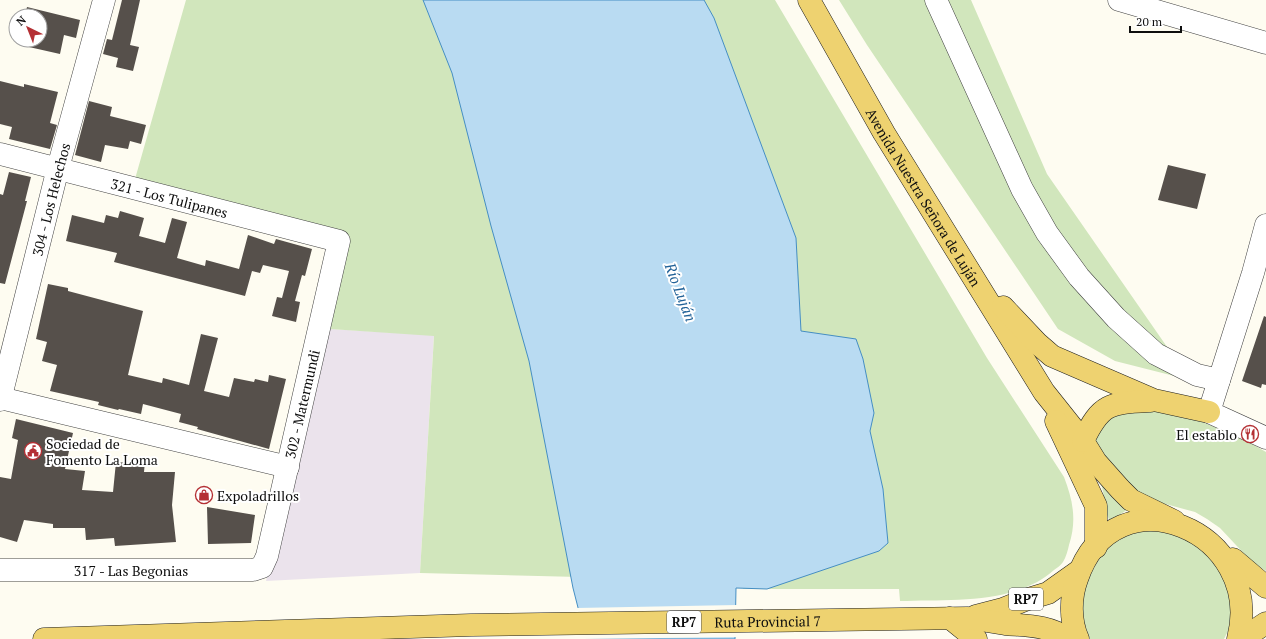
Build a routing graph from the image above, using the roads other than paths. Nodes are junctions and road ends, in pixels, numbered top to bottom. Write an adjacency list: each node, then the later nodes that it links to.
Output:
1 (104, 0): 7 (street, 304 - Los Helechos)
2 (809, 0): 10 (main road, Avenida Nuestra Señora de Luján)
3 (936, 0): 12 (street)
4 (1119, 0): 5 (street)
5 (1266, 43)
6 (0, 154): 7 (street, 321 - Los Tulipanes)
7 (58, 168): 9 (street, 321 - Los Tulipanes); 14 (street, 304 - Los Helechos)
8 (1266, 226): 11 (street)
9 (339, 241): 19 (street, 302 - Matermundi)
10 (958, 251): 13 (main road, Avenida Nuestra Señora de Luján); 15 (main road)
11 (1260, 274): 12 (street)
12 (1219, 380): 16 (street)
13 (1044, 392): 18 (main road, Avenida Nuestra Señora de Luján); 21 (main road, Avenida Nuestra Señora de Luján)
14 (0, 399): 19 (street)
15 (1154, 400): 16 (main road); 18 (main road)
16 (1209, 412): 17 (street)
17 (1266, 438)
18 (1083, 442): 20 (main road, Avenida Nuestra Señora de Luján)
19 (288, 467): 23 (street, 302 - Matermundi)
20 (1174, 521): 21 (main road, RP7); 22 (main road, RP7)
21 (1096, 547): 25 (main road, RP7)
22 (1228, 554): 26 (main road, RP7); 33 (main road, RP7)
23 (262, 567): 24 (street, 317 - Las Begonias)
24 (0, 570)
25 (1080, 571): 27 (main road, Ruta Provincial 7 / RP7); 32 (main road, RP7)
26 (1266, 587)
27 (959, 618): 29 (main road, Ruta Provincial 7 / RP7); 30 (main road); 31 (main road, Ruta Provincial 7 / RP7)
28 (1266, 623): 34 (main road)
29 (44, 639)
30 (976, 639)
31 (1068, 639)
32 (1078, 639)
33 (1238, 639)
34 (1242, 639)

